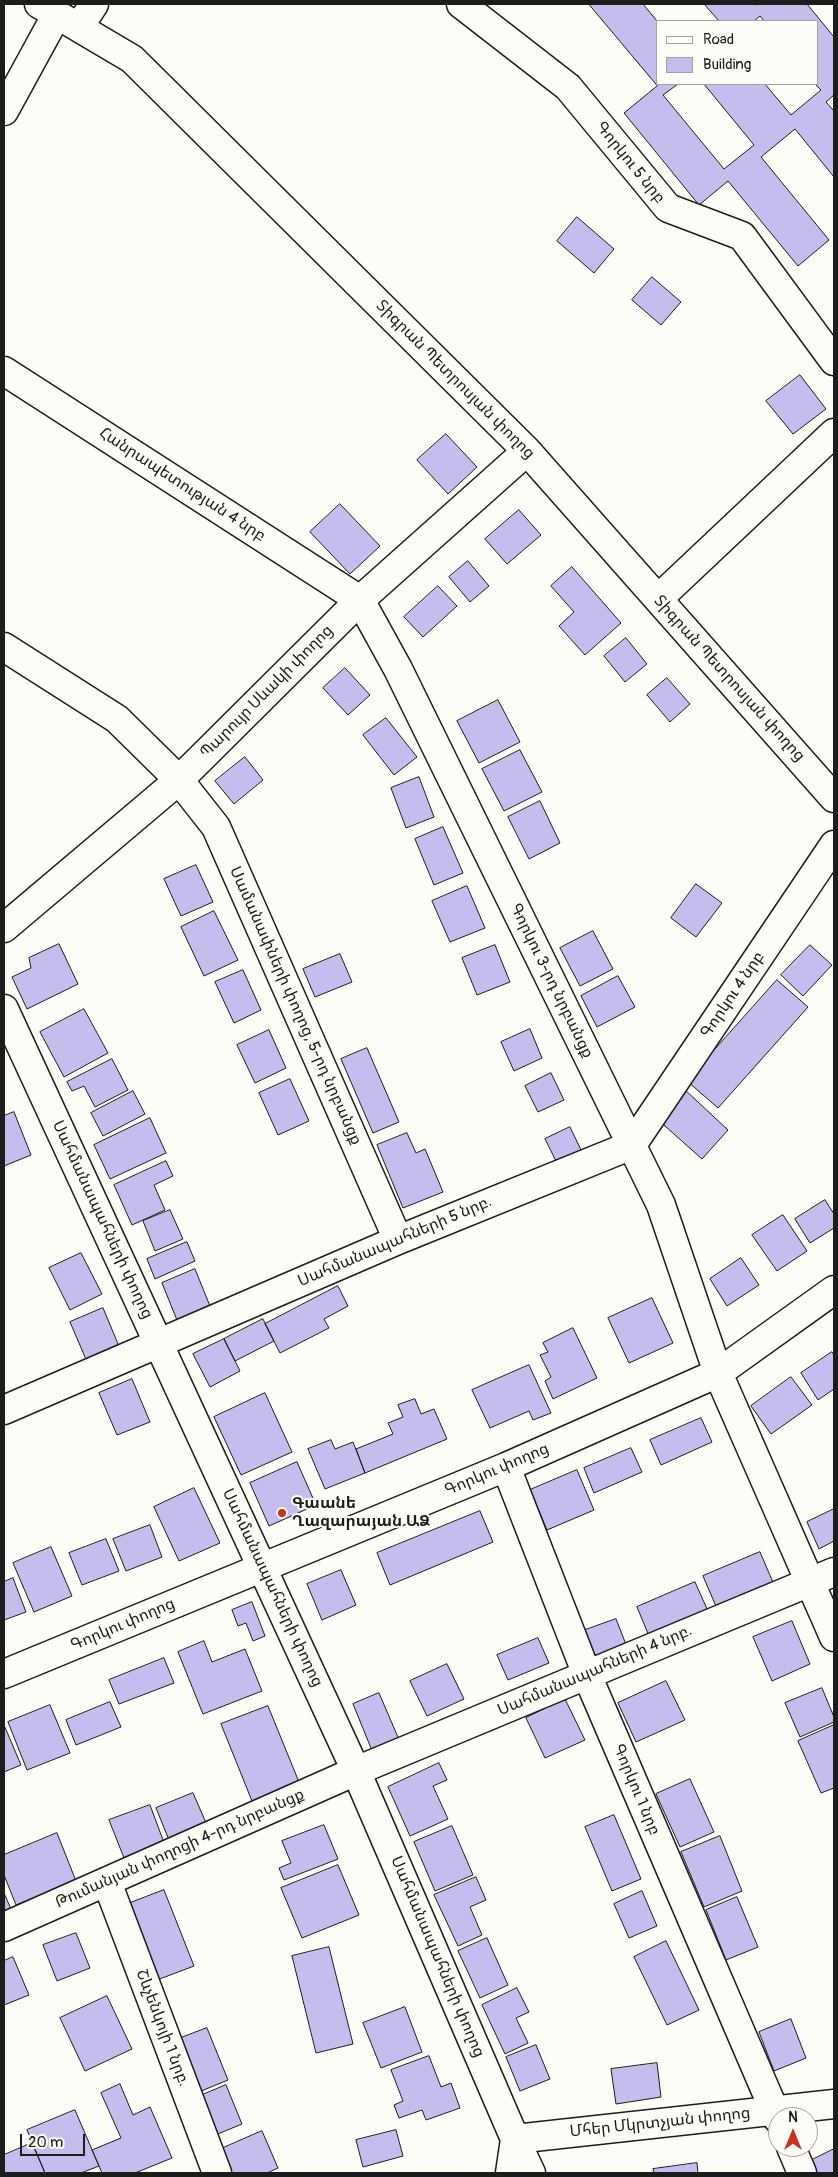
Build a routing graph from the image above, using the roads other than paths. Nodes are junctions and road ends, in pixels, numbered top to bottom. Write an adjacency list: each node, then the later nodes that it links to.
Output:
1 (94, 4): 3 (street)
2 (461, 4): 5 (street, Գորկու 5 նրբ)
3 (58, 15): 4 (street); 8 (street, Տիգրան Պետրոսյան փողոց)
4 (4, 111)
5 (834, 361)
6 (4, 371): 10 (street, Հանրապետության 4 նրբ)
7 (834, 433): 9 (street)
8 (527, 451): 9 (street, Տիգրան Պետրոսյան փողոց); 10 (street, Պարույր Սևակի փողոց)
9 (658, 599): 13 (street, Տիգրան Պետրոսյան փողոց)
10 (360, 600): 12 (street, Պարույր Սևակի փողոց); 17 (street, Գորկու 3-րդ նրբանցք)
11 (4, 647): 12 (street, Սամանափների փողոց, 5-րդ նրբանցք)
12 (179, 780): 15 (street, Պարույր Սևակի փողոց); 18 (street, Սամանափների փողոց, 5-րդ նրբանցք)
13 (834, 798)
14 (834, 845): 17 (street, Գորկու 4 նրբ)
15 (4, 928)
16 (4, 1009): 20 (street, Սահմանապահների փողոց)
17 (632, 1145): 18 (street, Սահմանապահների 5 նրբ.); 21 (street, Գորկու 3-րդ նրբանցք)
18 (398, 1240): 20 (street, Սահմանապահների 5 նրբ.)
19 (834, 1290): 21 (street, Գորկու փողոց)
20 (159, 1342): 22 (street, Սահմանապահների 5 նրբ.); 24 (street, Սահմանապահների փողոց)
21 (718, 1373): 23 (street, Գորկու փողոց); 25 (street, Գորկու 3-րդ նրբանցք)
22 (4, 1410)
23 (506, 1467): 24 (street, Գորկու փողոց); 28 (street, Գորկու 1 նրբ)
24 (262, 1567): 27 (street, Գորկու փողոց); 29 (street, Սահմանապահների փողոց)
25 (822, 1576): 26 (street, Գորկու 3-րդ նրբանցք); 28 (street, Սահմանապահների 4 նրբ.)
26 (834, 1637)
27 (4, 1674)
28 (587, 1675): 29 (street, Սահմանապահների 4 նրբ.); 33 (street, Գորկու 1 նրբ)
29 (356, 1771): 30 (street, Թումանյան փողոցի 4-րդ նրբանցք); 36 (street, Սահմանապահների փողոց)
30 (107, 1882): 31 (street, Թումանյան փողոցի 4-րդ նրբանցք); 38 (street, Շևչենկոյի 1 նրբ.)
31 (4, 1927)
32 (834, 2104): 34 (street, Մհեր Մկրտչյան փողոց)
33 (773, 2107)
34 (818, 2107)
35 (768, 2116): 36 (street, Մհեր Մկրտչյան փողոց)
36 (516, 2139): 39 (street); 40 (street, Սահմանապահների փողոց)
37 (795, 2157): 41 (street)
38 (218, 2173)
39 (510, 2173)
40 (532, 2173)
41 (802, 2173)

